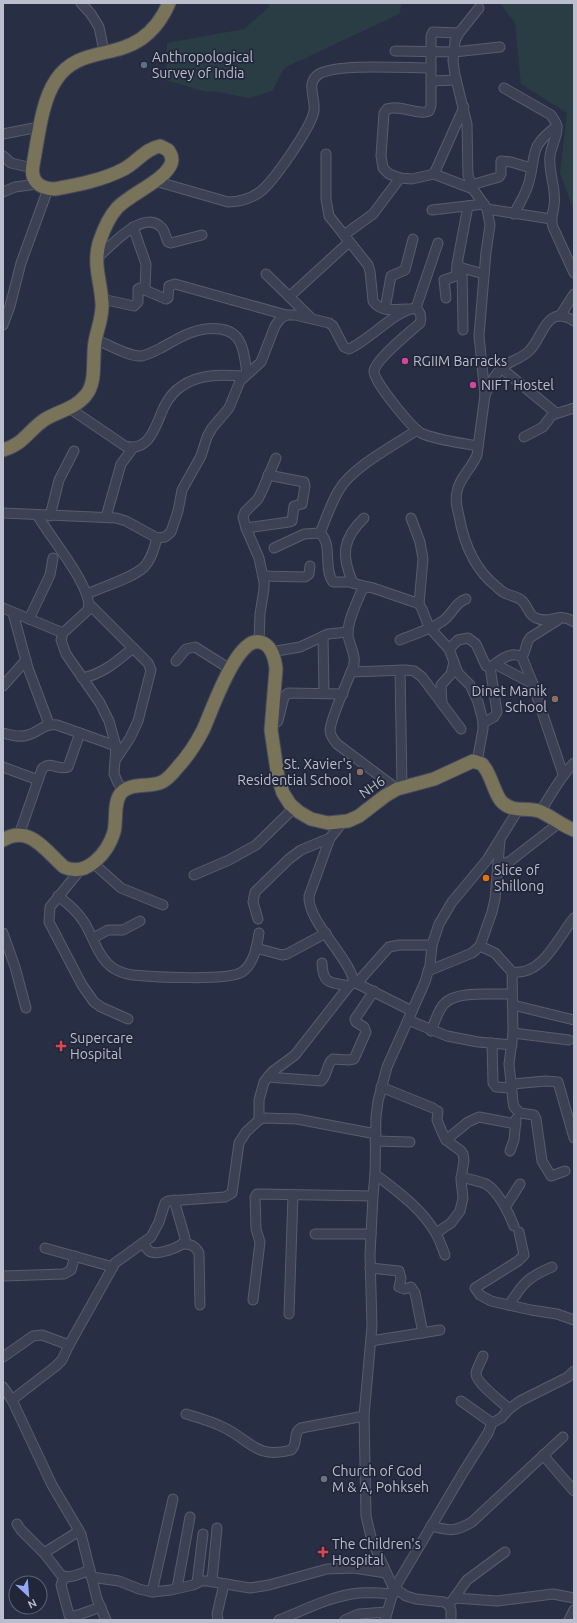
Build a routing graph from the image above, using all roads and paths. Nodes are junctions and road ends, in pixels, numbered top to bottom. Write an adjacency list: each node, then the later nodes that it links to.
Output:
1 (169, 3): 6 (highway)
2 (86, 4): 6 (street)
3 (480, 8): 4 (street)
4 (459, 33): 8 (street); 9 (street)
5 (500, 47): 9 (street)
6 (104, 51): 16 (highway)
7 (395, 51): 8 (street)
8 (431, 52): 9 (street); 10 (street)
9 (454, 52): 11 (street)
10 (431, 68): 12 (street); 24 (street)
11 (456, 80): 12 (street); 14 (street)
12 (431, 81): 23 (street)
13 (504, 88): 15 (street)
14 (464, 107): 22 (street); 26 (street)
15 (557, 126): 21 (street); 32 (street)
16 (39, 127): 17 (street); 20 (highway)
17 (3, 134)
18 (326, 154): 35 (street)
19 (3, 156): 20 (street)
20 (32, 168): 25 (highway)
21 (531, 168): 26 (street); 31 (street)
22 (434, 174): 23 (street); 26 (street)
23 (400, 178): 35 (street)
24 (156, 181): 25 (highway); 38 (highway)
25 (42, 187): 27 (street); 55 (street)
26 (472, 187): 29 (street)
27 (3, 192)
28 (468, 206): 29 (street); 30 (street); 40 (street)
29 (486, 207): 31 (street); 43 (street)
30 (432, 210)
31 (514, 214): 32 (street)
32 (551, 219): 39 (street)
33 (133, 226): 34 (street); 38 (street); 44 (street)
34 (202, 235)
35 (347, 239): 46 (street); 49 (street)
36 (413, 239): 49 (street)
37 (438, 242): 50 (street)
38 (96, 259): 48 (highway)
39 (572, 265): 41 (street)
40 (459, 266): 43 (street); 47 (street); 56 (street)
41 (574, 273)
42 (266, 274): 46 (street)
43 (484, 274): 60 (street)
44 (145, 290): 48 (street); 51 (street)
45 (574, 294): 52 (street)
46 (289, 297): 53 (street)
47 (446, 298)
48 (102, 299): 57 (highway)
49 (385, 309): 50 (street)
50 (414, 309): 53 (street); 64 (street)
51 (286, 315): 53 (street); 59 (street)
52 (560, 316): 54 (street); 58 (street)
53 (310, 317)
54 (574, 321)
55 (3, 325)
56 (463, 330)
57 (95, 339): 59 (street); 61 (highway)
58 (501, 368): 60 (street); 63 (street)
59 (246, 375): 67 (street); 80 (street)
60 (485, 395): 66 (street)
61 (69, 408): 67 (street); 68 (highway)
62 (574, 408): 63 (street)
63 (556, 413): 65 (street)
64 (417, 430): 66 (street); 79 (street)
65 (524, 437)
66 (478, 446): 93 (street)
67 (133, 448): 75 (street)
68 (3, 450)
69 (74, 451): 74 (street)
70 (276, 458): 71 (street)
71 (268, 476): 78 (street); 78 (street)
72 (3, 514): 73 (street)
73 (38, 516): 74 (street); 87 (street)
74 (50, 516): 75 (street)
75 (106, 517): 80 (street)
76 (364, 518): 85 (street)
77 (411, 518): 89 (street)
78 (246, 528): 84 (street)
79 (320, 533): 81 (street); 85 (street)
80 (157, 538): 87 (street)
81 (274, 548)
82 (53, 558): 94 (street)
83 (310, 566): 84 (street)
84 (263, 576): 101 (street)
85 (353, 583): 86 (street)
86 (368, 587): 89 (street); 97 (street)
87 (87, 594): 90 (street)
88 (466, 598): 96 (street)
89 (419, 604): 96 (street)
90 (90, 606): 98 (street); 102 (street)
91 (3, 608): 92 (street)
92 (13, 612): 94 (street); 106 (street)
93 (564, 617): 95 (street); 105 (street)
94 (29, 619): 98 (street)
95 (574, 622)
96 (429, 627): 100 (street); 103 (street)
97 (348, 632): 99 (street); 112 (street)
98 (63, 633): 113 (street)
99 (323, 636): 104 (street); 116 (street)
100 (400, 640)
101 (260, 642): 104 (highway); 110 (highway)
102 (133, 648): 113 (street); 126 (street)
103 (449, 649): 108 (street); 109 (street)
104 (271, 652): 121 (highway, NH6 / NH6)
105 (522, 657): 109 (street); 114 (street)
106 (26, 660): 115 (street); 120 (street)
107 (176, 661): 110 (street)
108 (454, 662): 118 (street); 119 (street)
109 (492, 665): 114 (street); 119 (street)
110 (230, 669): 133 (highway)
111 (400, 670): 112 (street); 118 (street); 132 (street)
112 (351, 672): 117 (street)
113 (82, 678): 125 (street)
114 (533, 684): 130 (street)
115 (3, 686)
116 (324, 693): 117 (street); 121 (street)
117 (343, 694): 132 (street)
118 (442, 704): 122 (street)
119 (483, 723): 127 (street)
120 (50, 724): 123 (street); 124 (street)
121 (271, 726): 134 (highway, NH6 / NH6)
122 (461, 729)
123 (3, 733)
124 (80, 733): 125 (street); 131 (street)
125 (116, 746): 126 (street)
126 (116, 759): 133 (street)
127 (477, 762): 132 (highway, NH6 / NH6); 135 (highway)
128 (574, 763): 130 (street)
129 (3, 767): 131 (street)
130 (563, 774): 136 (street)
131 (38, 780): 140 (street)
132 (400, 788): 137 (highway, NH6 / NH6)
133 (124, 791): 145 (highway)
134 (294, 808): 137 (highway, NH6 / NH6); 146 (street)
135 (518, 810): 136 (highway); 142 (street)
136 (540, 812): 138 (highway)
137 (342, 822): 141 (street)
138 (559, 823): 139 (highway); 144 (street)
139 (574, 830)
140 (19, 835): 143 (highway); 145 (highway)
141 (330, 838): 150 (street); 154 (street)
142 (500, 839): 144 (street); 156 (street)
143 (3, 840)
144 (498, 864): 157 (street)
145 (87, 866): 147 (street); 148 (street)
146 (194, 875)
147 (58, 896): 155 (street); 168 (street)
148 (163, 905)
149 (574, 918): 161 (street)
150 (258, 919)
151 (140, 922): 155 (street)
152 (3, 933): 166 (street)
153 (259, 933): 158 (street)
154 (326, 933): 158 (street); 162 (street)
155 (93, 938): 158 (street)
156 (432, 945): 160 (street); 162 (street)
157 (480, 946): 160 (street); 161 (street)
158 (256, 948)
159 (322, 963): 162 (street)
160 (428, 971): 167 (street)
161 (512, 972): 164 (street)
162 (353, 984): 163 (street); 176 (street)
163 (374, 991): 167 (street); 176 (street)
164 (512, 994): 165 (street); 171 (street)
165 (513, 1005): 170 (street); 172 (street)
166 (26, 1008)
167 (412, 1011): 169 (street)
168 (128, 1019)
169 (408, 1020): 171 (street); 178 (street)
170 (574, 1020)
171 (432, 1031): 174 (street)
172 (513, 1033): 173 (street); 175 (street)
173 (569, 1040)
174 (492, 1043): 175 (street); 177 (street)
175 (512, 1045): 177 (street)
176 (268, 1077): 180 (street)
177 (512, 1086): 179 (street); 183 (street)
178 (381, 1087): 182 (street); 184 (street)
179 (517, 1111): 181 (street); 187 (street)
180 (259, 1120): 182 (street); 193 (street)
181 (516, 1124): 184 (street); 186 (street)
182 (375, 1138): 185 (street); 188 (street)
183 (574, 1138)
184 (446, 1140): 189 (street)
185 (410, 1142)
186 (510, 1151)
187 (565, 1171)
188 (375, 1174): 192 (street); 195 (street)
189 (461, 1177): 194 (street); 195 (street)
190 (520, 1184): 194 (street)
191 (293, 1195): 192 (street); 207 (street); 210 (street)
192 (373, 1196): 197 (street)
193 (174, 1200): 198 (street); 199 (street)
194 (506, 1206): 209 (street)
195 (436, 1233): 201 (street)
196 (316, 1234): 197 (street)
197 (371, 1234): 205 (street)
198 (143, 1244): 199 (street); 203 (street)
199 (182, 1244): 208 (street)
200 (45, 1248): 202 (street)
201 (445, 1254)
202 (75, 1256): 203 (street); 206 (street)
203 (113, 1267): 215 (street)
204 (552, 1267): 209 (street)
205 (370, 1268): 213 (street); 214 (street)
206 (3, 1276)
207 (253, 1300)
208 (200, 1305)
209 (509, 1305): 211 (street)
210 (289, 1314)
211 (568, 1315)
212 (440, 1330): 213 (street)
213 (423, 1332): 214 (street)
214 (371, 1340): 224 (street)
215 (69, 1345): 217 (street); 220 (street)
216 (483, 1356): 222 (street)
217 (3, 1357)
218 (572, 1375): 222 (street)
219 (3, 1387): 220 (street)
220 (12, 1400): 234 (street)
221 (461, 1401): 225 (street)
222 (510, 1409): 225 (street)
223 (186, 1414): 224 (street)
224 (364, 1416): 239 (street)
225 (492, 1423): 232 (street)
226 (563, 1437): 227 (street)
227 (543, 1455): 228 (street); 232 (street)
228 (574, 1491)
229 (173, 1499): 245 (street)
230 (190, 1517): 244 (street)
231 (17, 1524): 237 (street)
232 (432, 1526): 246 (street)
233 (217, 1528): 241 (street)
234 (80, 1531): 237 (street); 238 (street)
235 (203, 1534): 242 (street)
236 (505, 1552): 247 (street)
237 (44, 1553): 240 (street)
238 (90, 1573): 240 (street); 245 (street); 250 (street)
239 (386, 1573): 243 (street); 246 (street)
240 (64, 1577): 250 (street)
241 (212, 1581): 242 (street); 243 (street)
242 (197, 1583): 244 (street)
243 (224, 1584): 253 (street)
244 (177, 1588): 245 (street)
245 (152, 1592)
246 (394, 1592): 249 (street); 251 (street); 254 (street)
247 (455, 1598): 248 (street); 249 (street)
248 (574, 1598)
249 (449, 1605): 256 (street)
250 (100, 1608): 252 (street)
251 (386, 1616): 255 (street)
252 (106, 1620)
253 (218, 1620)
254 (279, 1620)
255 (345, 1620)
256 (451, 1620)

